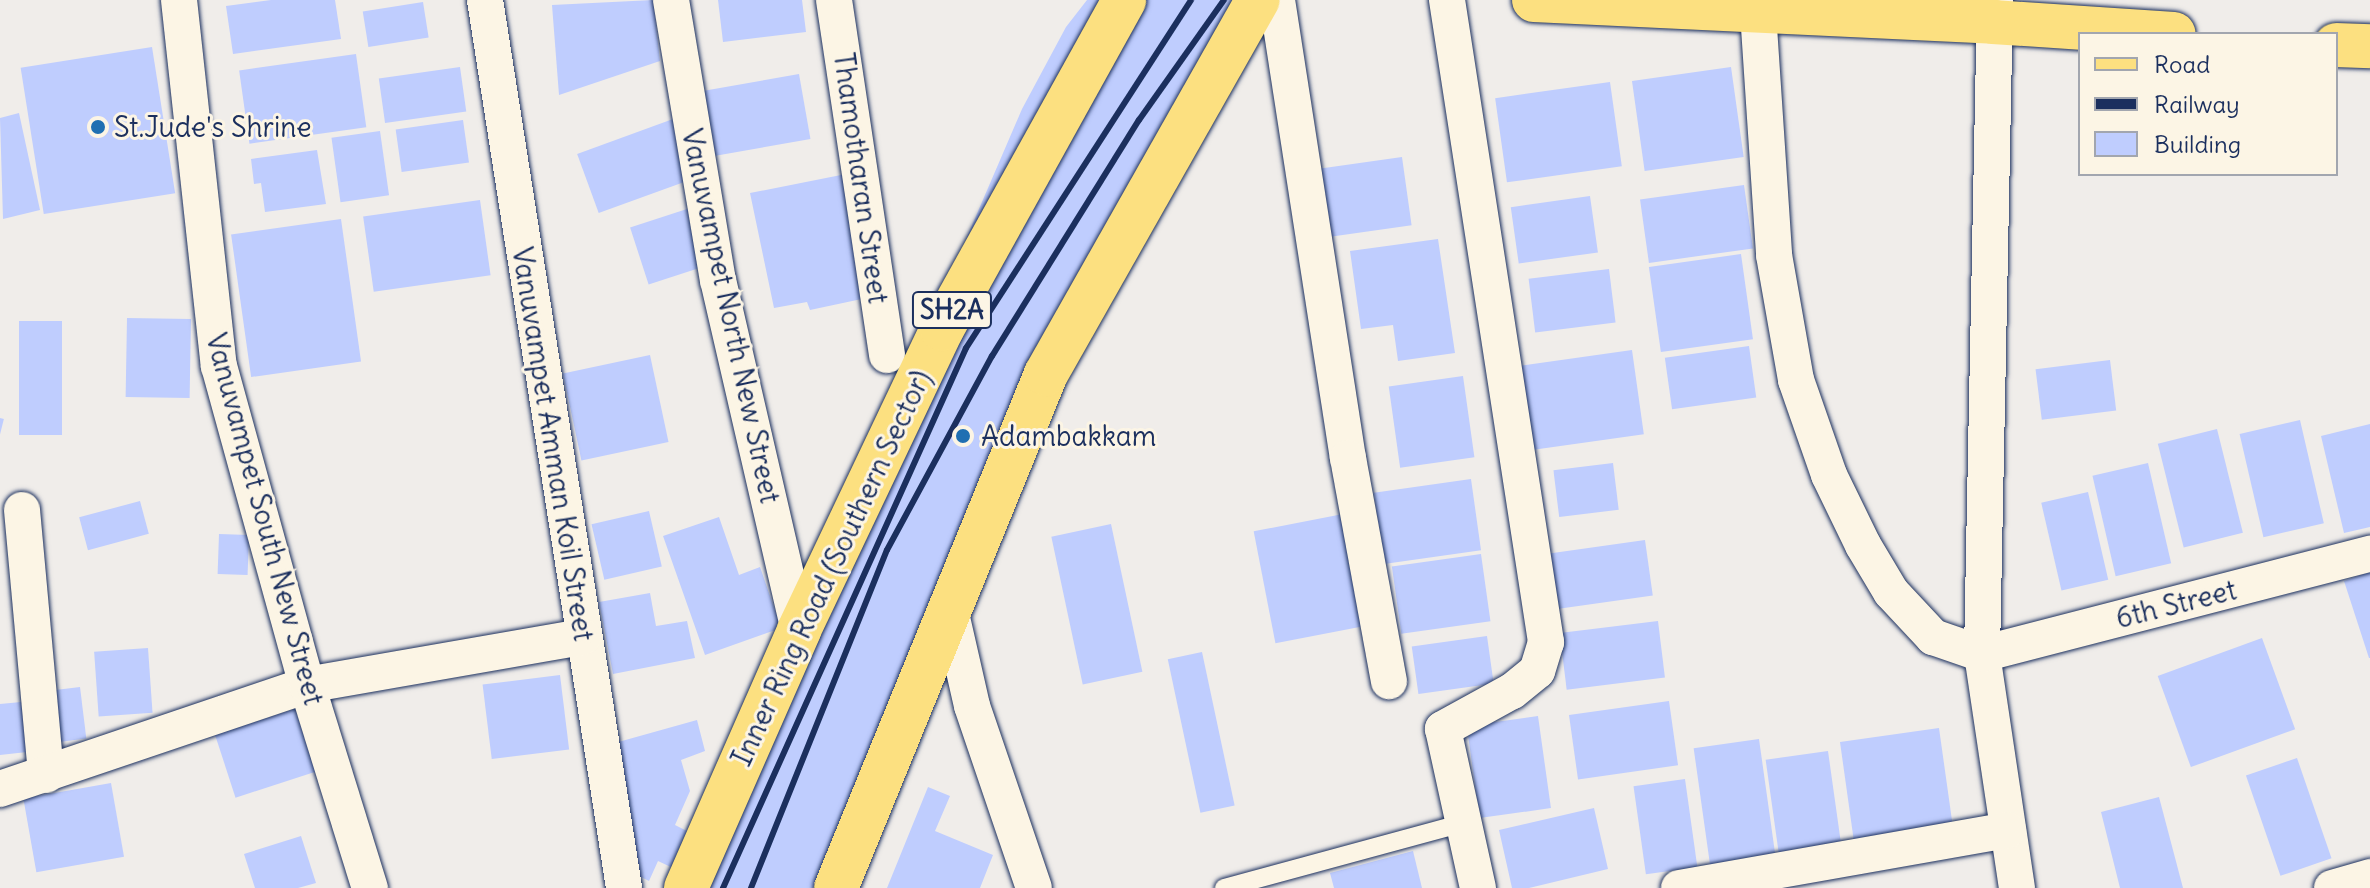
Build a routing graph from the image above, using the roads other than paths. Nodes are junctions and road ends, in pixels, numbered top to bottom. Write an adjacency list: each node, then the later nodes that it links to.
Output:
1 (179, 0): 23 (street, Vanuvampet South New Street)
2 (485, 0): 20 (street, Vanuvampet Amman Koil Street)
3 (671, 0): 19 (street, Vanuvampet North New Street)
4 (834, 0): 15 (street, Thamotharan Street)
5 (1124, 0): 19 (main road, Inner Ring Road (Southern Sector) / SH2A)
6 (1258, 0): 18 (main road)
7 (1277, 0): 22 (street)
8 (1447, 0): 26 (street)
9 (1534, 0): 11 (main road)
10 (1994, 11): 11 (main road); 12 (main road); 21 (street)
11 (1758, 12): 21 (street)
12 (2158, 32)
13 (2338, 45): 14 (main road)
14 (2370, 46)
15 (887, 355)
16 (22, 510): 24 (street)
17 (2370, 554): 21 (street, 6th Street)
18 (950, 609): 31 (main road); 32 (street)
19 (799, 630): 30 (main road, Inner Ring Road (Southern Sector) / SH2A)
20 (583, 637): 23 (street); 29 (street, Vanuvampet Amman Koil Street)
21 (1982, 654): 27 (street)
22 (1389, 681)
23 (307, 685): 24 (street); 28 (street, Vanuvampet South New Street)
24 (46, 775): 25 (street)
25 (0, 789)
26 (1463, 823): 33 (lane); 34 (street)
27 (2008, 830): 35 (street); 36 (street)
28 (370, 888)
29 (624, 888)
30 (686, 888)
31 (836, 888)
32 (1034, 888)
33 (1224, 888)
34 (1478, 888)
35 (1679, 888)
36 (2017, 888)

